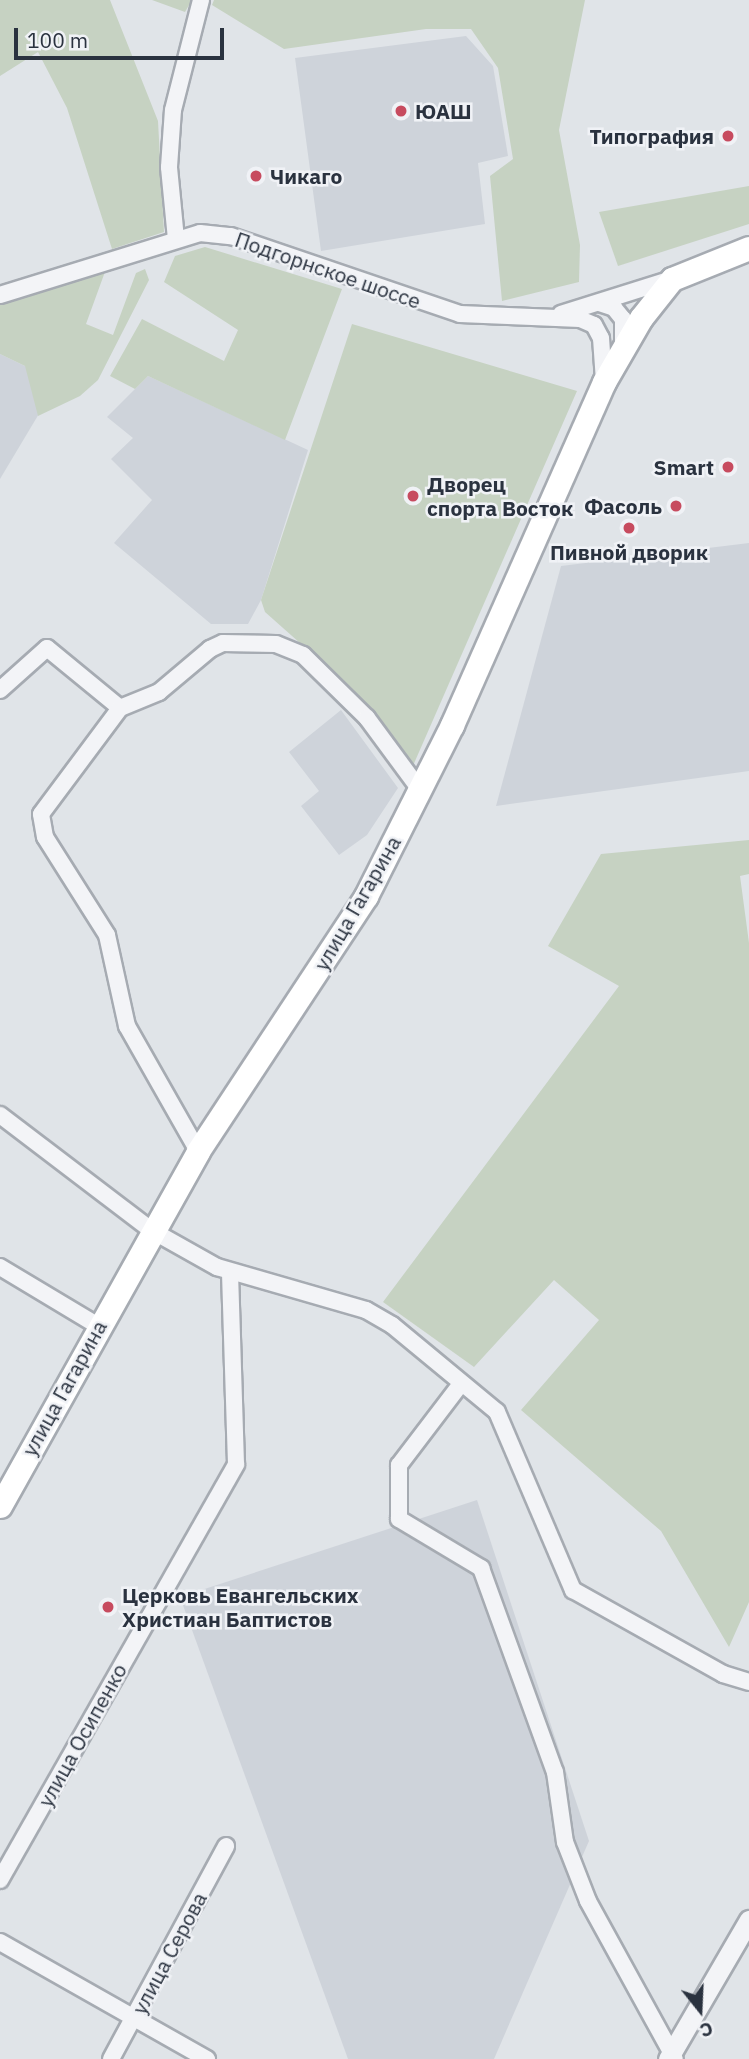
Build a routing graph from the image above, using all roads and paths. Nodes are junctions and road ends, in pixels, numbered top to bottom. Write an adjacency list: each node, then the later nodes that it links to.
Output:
1 (201, 0): 2 (street)
2 (177, 239): 5 (street, Подгорнское шоссе); 7 (street, Подгорнское шоссе)
3 (749, 248): 4 (main road)
4 (672, 279): 6 (street); 8 (main road, улица Гагарина)
5 (0, 295)
6 (599, 303): 7 (street); 8 (street)
7 (538, 320): 9 (street)
8 (622, 352): 9 (main road, улица Гагарина)
9 (604, 382): 12 (main road, улица Гагарина)
10 (0, 690): 11 (street)
11 (120, 708): 12 (street); 14 (street)
12 (420, 790): 14 (main road, улица Гагарина)
13 (0, 1115): 15 (street)
14 (198, 1151): 15 (main road, улица Гагарина)
15 (151, 1230): 17 (street); 18 (main road, улица Гагарина)
16 (0, 1267): 18 (street)
17 (230, 1273): 19 (street); 23 (street, улица Осипенко)
18 (98, 1326): 20 (main road, улица Гагарина)
19 (460, 1385): 21 (street); 27 (street)
20 (0, 1506)
21 (749, 1682)
22 (226, 1846): 26 (street, улица Серова)
23 (0, 1880)
24 (749, 1920): 27 (street)
25 (0, 1942): 26 (street)
26 (134, 2019): 28 (street, улица Серова); 29 (street)
27 (671, 2058)
28 (111, 2059)
29 (206, 2059)

